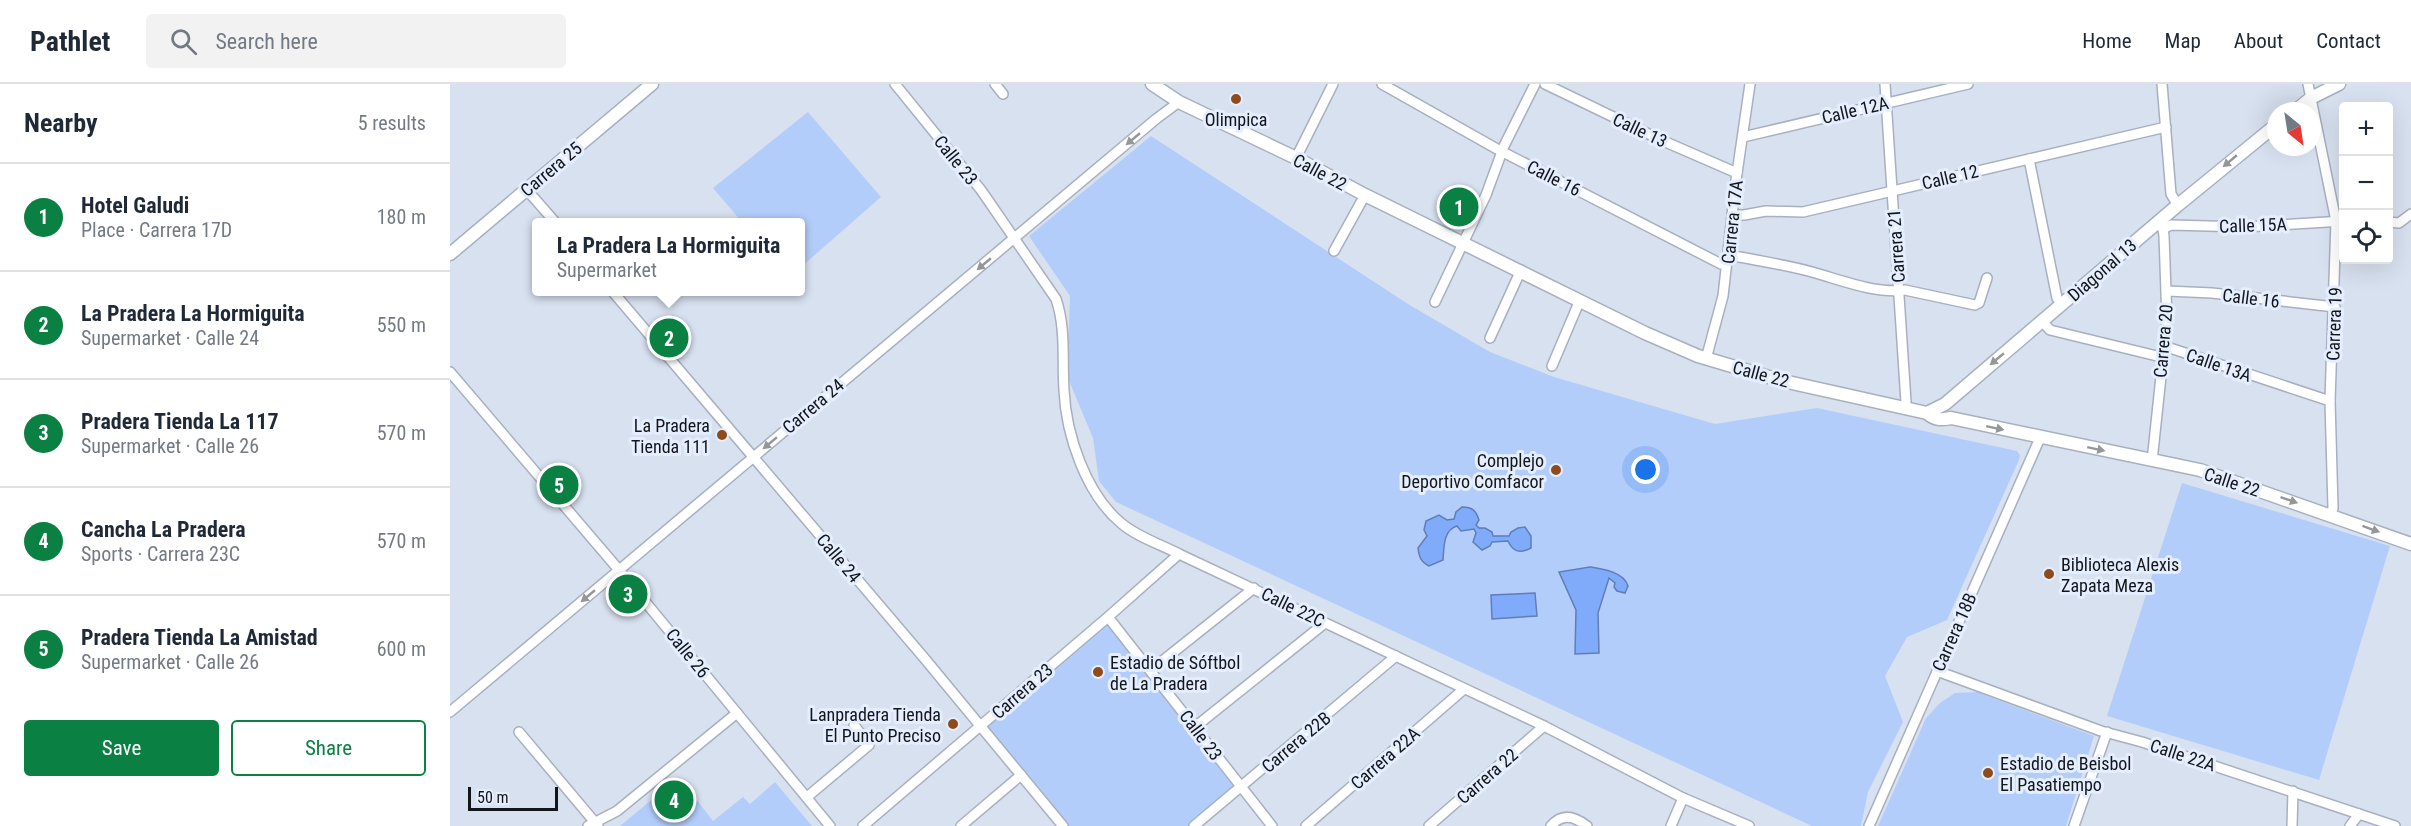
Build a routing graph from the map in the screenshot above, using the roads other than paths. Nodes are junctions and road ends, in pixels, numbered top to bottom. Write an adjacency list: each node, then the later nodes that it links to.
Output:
1 (652, 84): 27 (street, Carrera 25)
2 (995, 84): 15 (street)
3 (1333, 84): 24 (street)
4 (1382, 84): 23 (street, Calle 16)
5 (1535, 84): 23 (street)
6 (1545, 84): 26 (street, Calle 13)
7 (1750, 84): 22 (street, Carrera 17A)
8 (1885, 84): 19 (street, Carrera 21)
9 (1968, 84): 19 (street, Calle 12A)
10 (2162, 84): 20 (street)
11 (2308, 84): 16 (street, Carrera 19)
12 (2339, 84): 16 (street)
13 (898, 85): 38 (street, Calle 23)
14 (1154, 85): 17 (street, Calle 22)
15 (1003, 94)
16 (2311, 98): 18 (street); 33 (street, Carrera 19)
17 (1179, 102): 24 (street, Calle 22); 38 (street, Carrera 24, one-way to 38)
18 (2306, 102)
19 (1886, 103): 22 (street, Calle 12A); 28 (street, Carrera 21)
20 (2166, 127): 25 (street, Calle 12); 30 (street)
21 (2267, 132): 30 (street, Diagonal 13, one-way to 30)
22 (1743, 137): 26 (street, Carrera 17A)
23 (1502, 151): 40 (street); 43 (street, Calle 16)
24 (1296, 158): 29 (street, Calle 22)
25 (2028, 159): 28 (street, Calle 12); 51 (street)
26 (1737, 173): 31 (street, Carrera 17A)
27 (527, 190): 34 (street); 42 (street, Carrera 25)
28 (1892, 192): 31 (street, Calle 12); 46 (street, Carrera 21)
29 (1365, 195): 40 (street, Calle 22); 41 (street)
30 (2178, 205): 37 (street, Diagonal 13)
31 (1732, 215): 43 (street, Carrera 17A)
32 (2409, 216): 36 (street)
33 (2339, 217)
34 (552, 218)
35 (2339, 221): 37 (street, Calle 15A)
36 (2393, 222)
37 (2160, 226): 47 (street, Carrera 20); 51 (street, Diagonal 13)
38 (1014, 238): 65 (street, Carrera 24, one-way to 65); 69 (street, Calle 22C)
39 (2339, 238): 52 (street, Carrera 19)
40 (1462, 242): 44 (street, Calle 22); 50 (street)
41 (1334, 251)
42 (450, 254)
43 (1727, 260): 46 (street); 56 (street, Carrera 17A)
44 (1521, 270): 49 (street, Calle 22); 54 (street)
45 (1987, 278): 46 (street)
46 (1899, 291): 61 (street, Carrera 21)
47 (2167, 291): 52 (street, Calle 16); 55 (street, Carrera 20)
48 (617, 296): 65 (street, Calle 24)
49 (1580, 300): 56 (street, Calle 22); 57 (street)
50 (1435, 302)
51 (2061, 304): 53 (street, Diagonal 13)
52 (2335, 307): 59 (street, Carrera 19)
53 (2042, 321): 55 (street, Calle 13A); 60 (street, Diagonal 13, one-way to 60)
54 (1490, 338)
55 (2163, 353): 59 (street, Calle 13A); 66 (street, Carrera 20)
56 (1706, 359): 61 (street, Calle 22)
57 (1552, 366)
58 (450, 372): 70 (street, Calle 26)
59 (2330, 401): 67 (street, Carrera 19)
60 (1945, 404): 62 (street, Diagonal 13); 63 (street)
61 (1904, 409): 62 (street, Calle 22)
62 (1927, 413): 63 (street, Calle 22)
63 (1951, 418): 64 (street, Calle 22, one-way to 64)
64 (2040, 438): 66 (street, Calle 22, one-way to 66); 76 (street, Carrera 18B)
65 (753, 457): 70 (street, Carrera 24); 82 (street, Calle 24)
66 (2152, 461): 67 (street, Calle 22, one-way to 67)
67 (2331, 515): 68 (street, Calle 22, one-way to 68)
68 (2411, 544)
69 (1179, 554): 71 (street, Calle 22C); 72 (street, Carrera 23)
70 (619, 570): 78 (street, Carrera 24, one-way to 78); 79 (street, Calle 26)
71 (1254, 588): 73 (street, Calle 22C); 75 (street)
72 (1108, 616): 75 (street, Calle 23); 82 (street, Carrera 23)
73 (1325, 623): 74 (street, Calle 22C); 83 (street)
74 (1396, 656): 77 (street, Calle 22C); 87 (street, Carrera 22B)
75 (1151, 670): 83 (street, Calle 23)
76 (1937, 671): 85 (street, Calle 22A); 105 (street, Carrera 18B)
77 (1464, 689): 81 (street, Calle 22C); 99 (street, Carrera 22A)
78 (450, 712)
79 (737, 713): 89 (street, Calle 26); 92 (street)
80 (854, 725): 89 (street)
81 (1544, 726): 90 (street, Calle 22C); 100 (street, Carrera 22)
82 (980, 727): 86 (street, Calle 24); 95 (street, Carrera 23)
83 (1195, 727): 87 (street, Calle 23)
84 (519, 732): 92 (street)
85 (2106, 732): 88 (street, Calle 22A); 106 (street)
86 (1021, 775): 93 (street, Calle 24); 96 (street)
87 (1241, 788): 97 (street, Carrera 22B); 98 (street, Calle 23)
88 (2294, 792): 91 (street, Calle 22A); 107 (street)
89 (807, 797): 94 (street, Calle 26)
90 (1683, 798): 103 (street); 104 (street, Calle 22C)
91 (2359, 814): 108 (street); 109 (street, Calle 22A)
92 (594, 824)
93 (1058, 824)
94 (830, 826)
95 (863, 826)
96 (961, 826)
97 (1194, 826)
98 (1272, 826)
99 (1306, 826)
100 (1429, 826)
101 (1551, 826): 102 (street)
102 (1587, 826)
103 (1671, 826)
104 (1749, 826)
105 (1869, 826)
106 (2074, 826)
107 (2292, 826)
108 (2350, 826)
109 (2395, 826)

